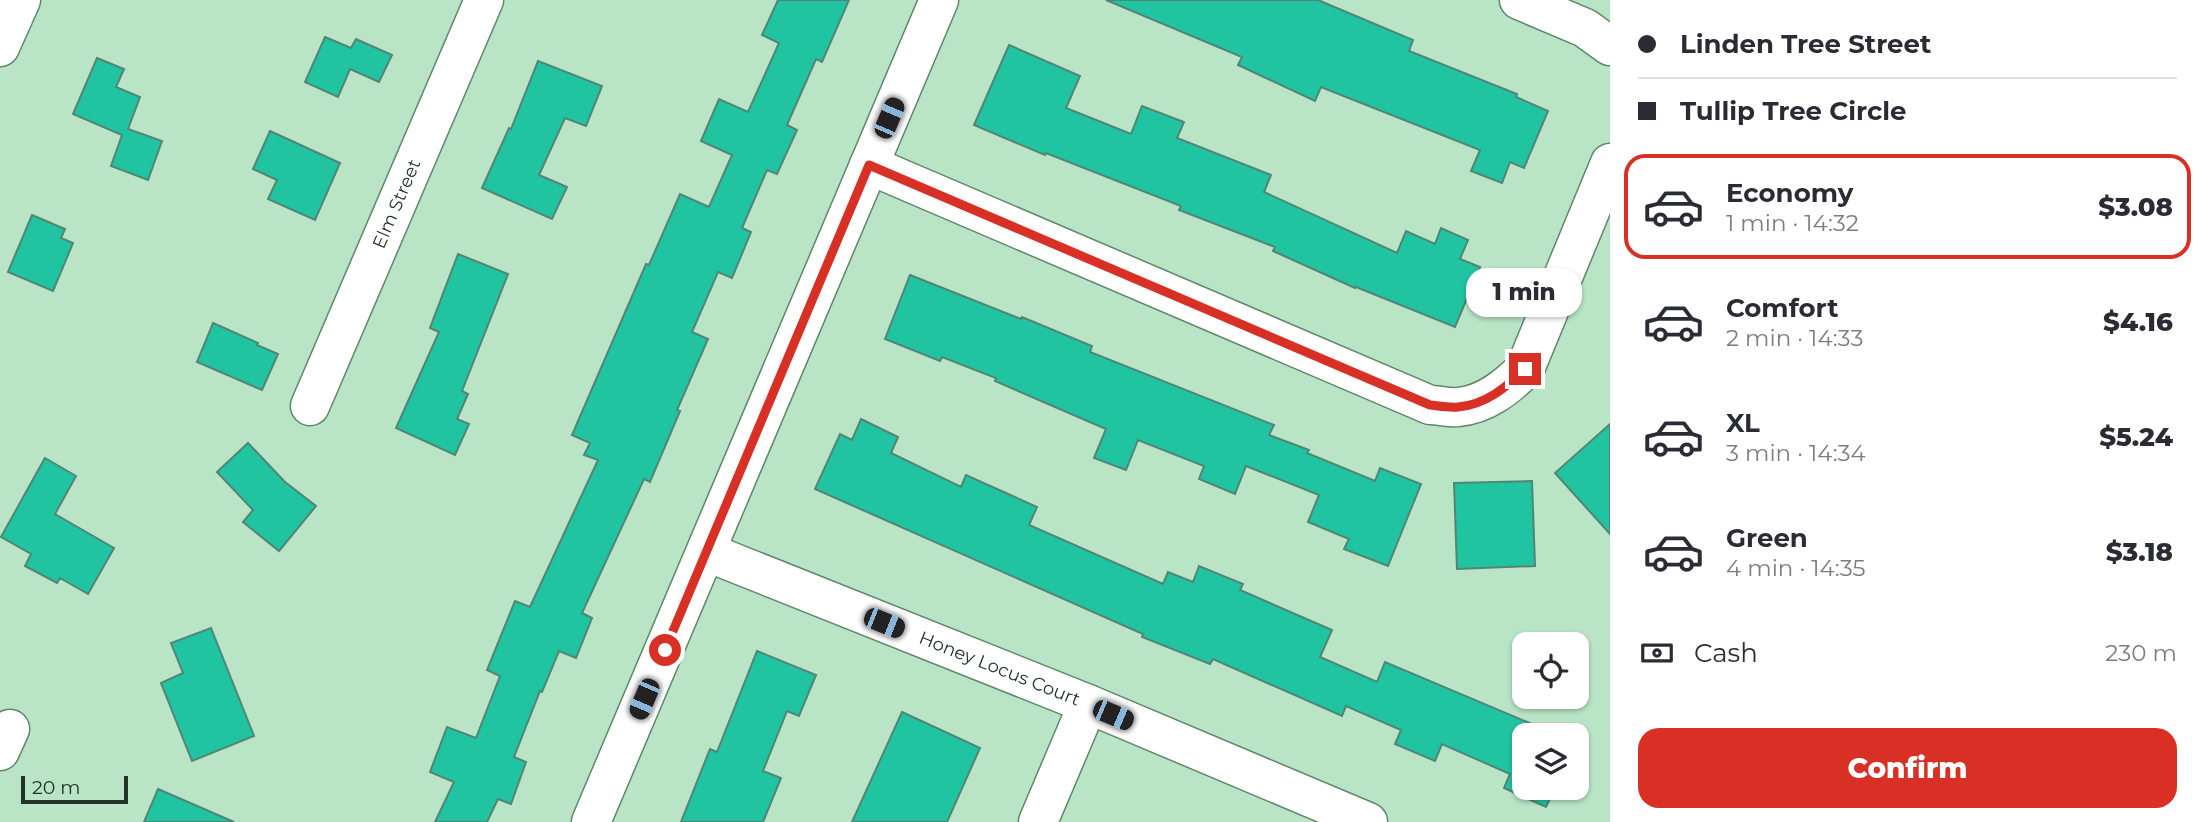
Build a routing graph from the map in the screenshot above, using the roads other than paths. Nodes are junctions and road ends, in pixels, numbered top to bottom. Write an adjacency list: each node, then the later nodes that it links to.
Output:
1 (21, 0): 6 (street)
2 (484, 0): 9 (street, Elm Street)
3 (939, 0): 8 (street)
4 (1519, 0): 5 (street)
5 (1610, 46)
6 (0, 47)
7 (1610, 163): 8 (street)
8 (869, 165): 10 (street)
9 (310, 406)
10 (707, 552): 11 (street, Honey Locus Court); 12 (street)
11 (1088, 704): 13 (street); 14 (street, Honey Locus Court)
12 (591, 822)
13 (1038, 822)
14 (1368, 822)

